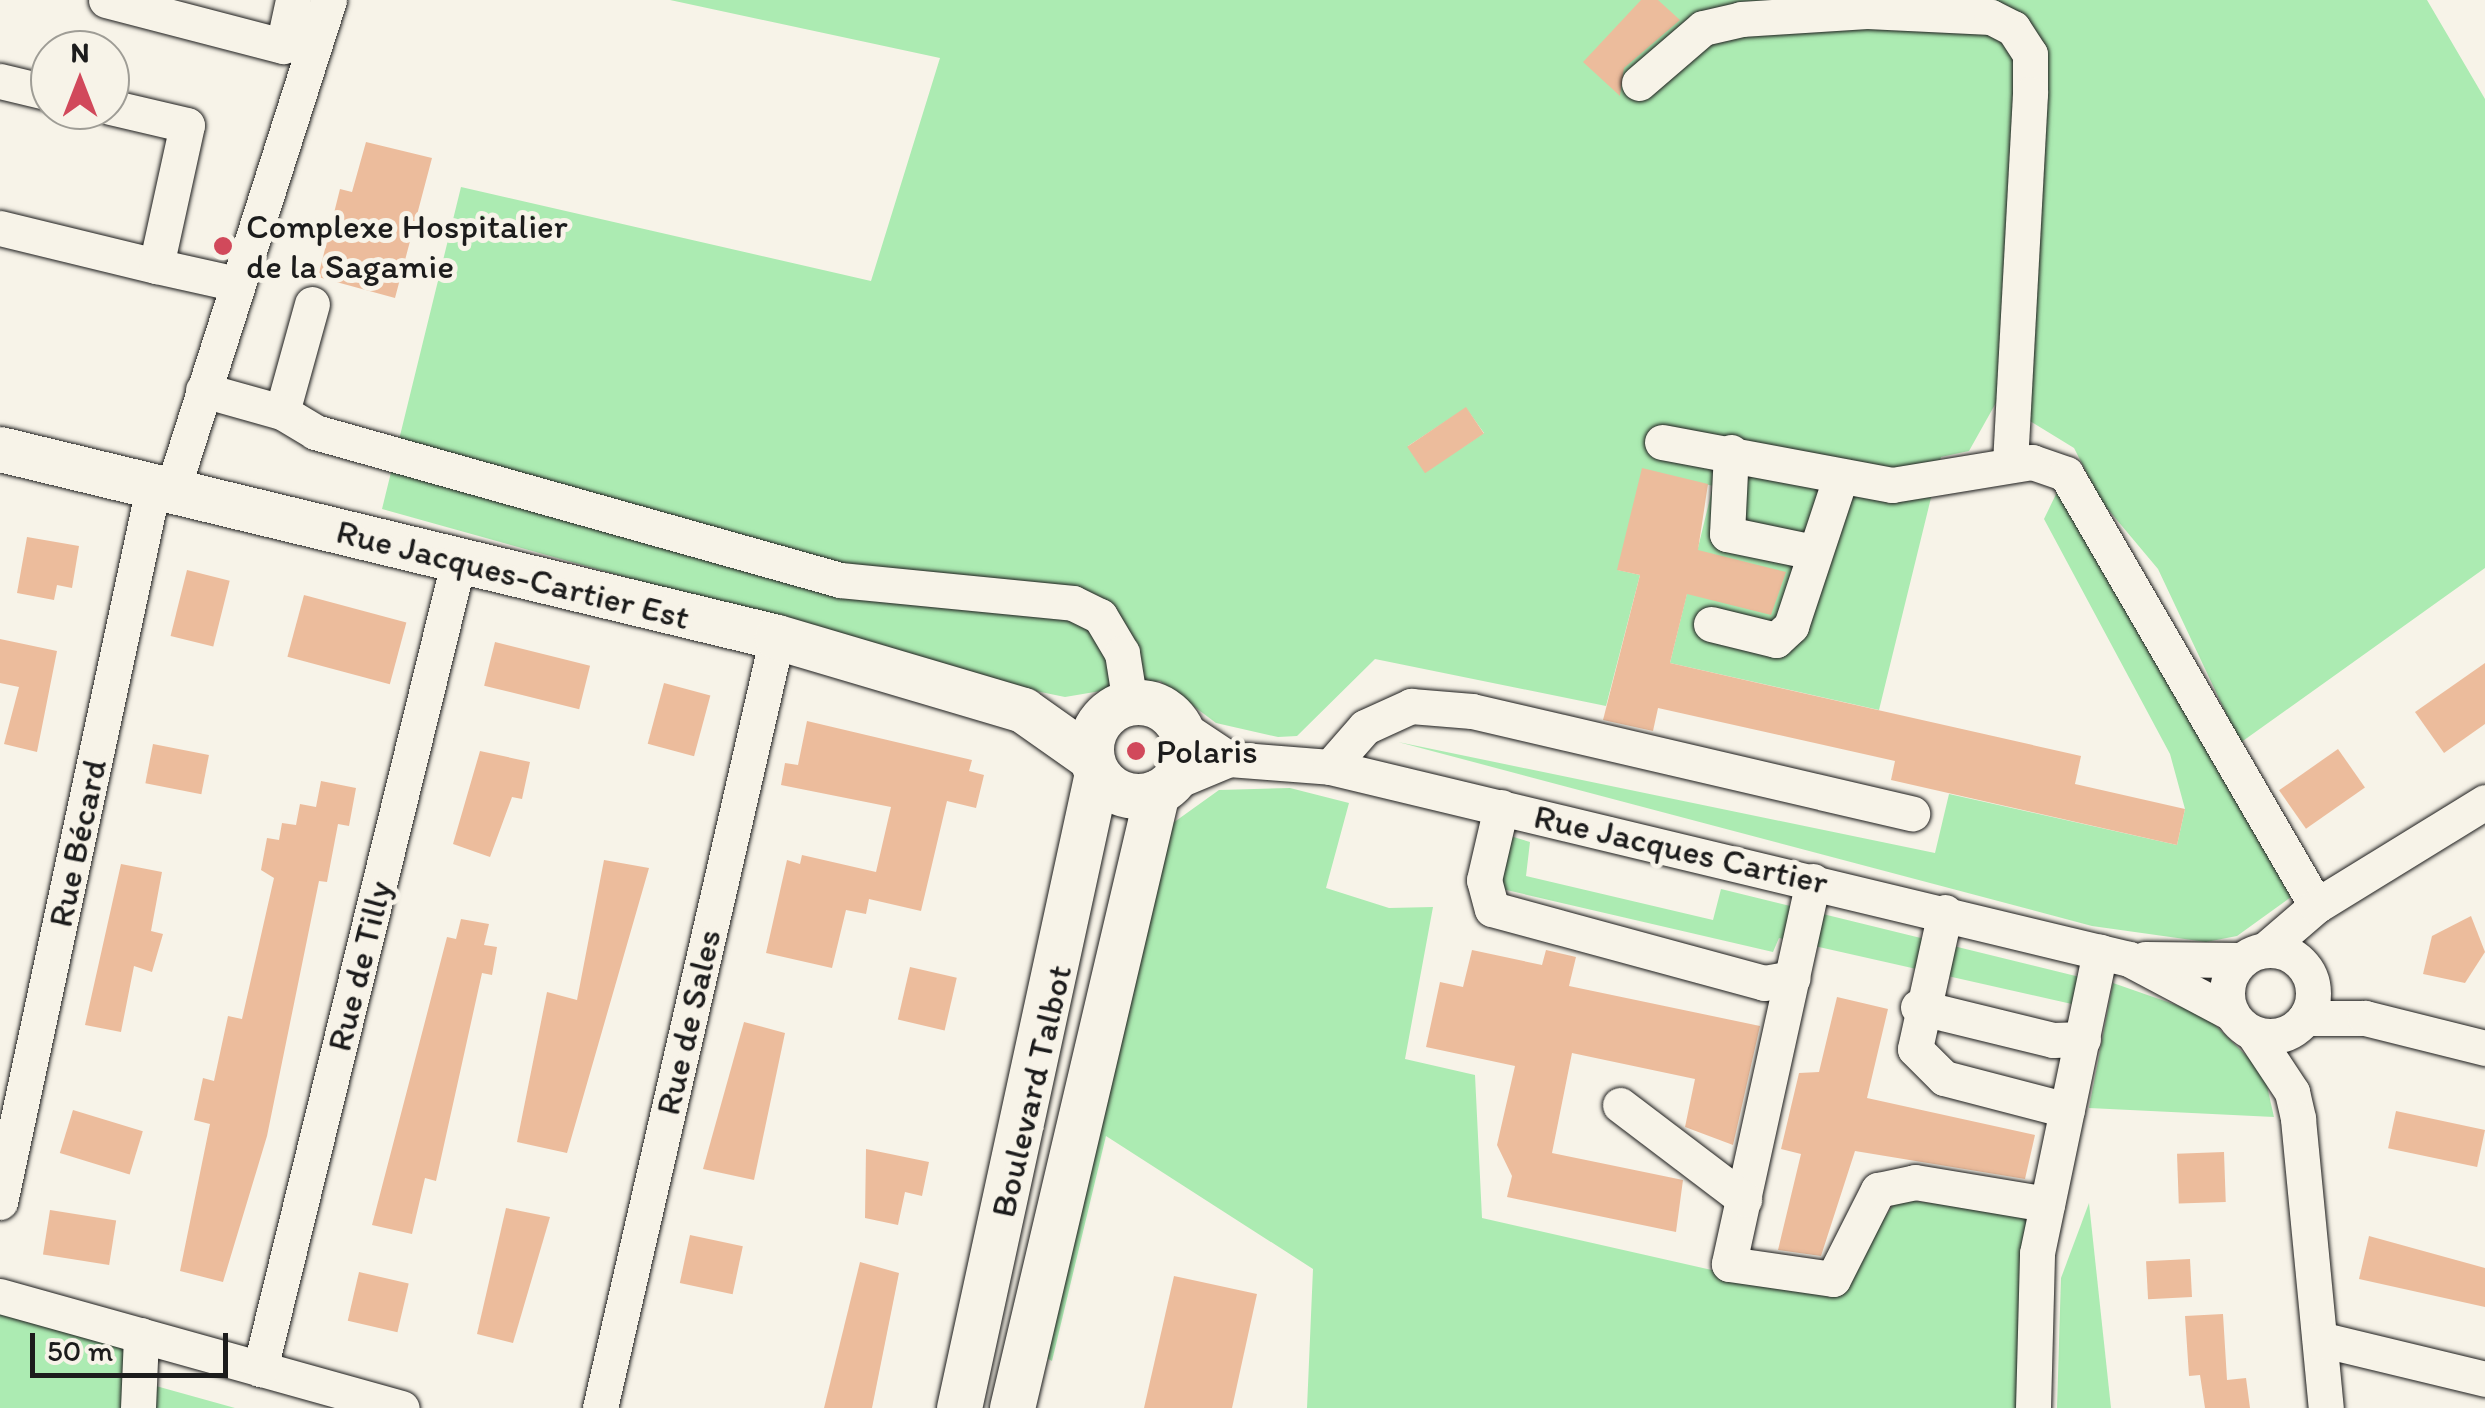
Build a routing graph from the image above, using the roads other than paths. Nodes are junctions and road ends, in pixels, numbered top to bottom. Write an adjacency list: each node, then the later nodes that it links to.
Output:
1 (106, 0): 2 (street)
2 (294, 0)
3 (329, 0): 10 (street, Rue Bécard)
4 (0, 81): 6 (street)
5 (1639, 83): 17 (street)
6 (30, 88)
7 (130, 112): 9 (street)
8 (0, 228): 9 (street)
9 (156, 266): 10 (street)
10 (237, 284): 12 (street, Rue Bécard)
11 (312, 304): 13 (street)
12 (203, 390): 13 (street); 19 (street, Rue Bécard)
13 (282, 412): 24 (street)
14 (1662, 442): 16 (street)
15 (0, 448): 19 (main road, Rue Jacques-Cartier Est)
16 (1731, 452): 18 (street); 20 (street)
17 (2010, 464): 18 (street); 35 (street)
18 (1841, 476): 20 (street)
19 (164, 486): 21 (main road, Rue Jacques-Cartier Est); 47 (street, Rue Bécard)
20 (1814, 552): 22 (street)
21 (458, 564): 23 (main road, Rue Jacques-Cartier Est); 57 (street, Rue de Tilly)
22 (1710, 624)
23 (777, 636): 25 (main road, Rue Jacques-Cartier Est); 61 (street, Rue de Sales)
24 (1123, 705): 25 (main road, Rue Jacques-Cartier Est); 26 (main road); 28 (main road)
25 (1023, 710): 28 (main road, Rue Jacques-Cartier Est)
26 (1178, 725): 27 (street, Rue Jacques Cartier); 30 (main road)
27 (1229, 759): 29 (street, Rue Jacques Cartier); 30 (street, Rue Jacques Cartier)
28 (1094, 766): 30 (main road); 62 (main road, Boulevard Talbot)
29 (1330, 767): 32 (street, Rue Jacques Cartier); 33 (street)
30 (1163, 788): 63 (main road, Boulevard Talbot)
31 (2485, 802): 35 (street)
32 (1501, 807): 34 (street, Rue Jacques Cartier); 40 (street)
33 (1912, 812)
34 (1813, 881): 36 (street, Rue Jacques Cartier); 40 (street)
35 (2316, 906): 38 (street); 39 (street)
36 (1945, 912): 37 (street, Rue Jacques Cartier); 41 (street)
37 (2114, 955): 38 (street, Rue Jacques Cartier); 43 (street, Rue Jacques Cartier); 45 (street)
38 (2253, 955): 39 (street, Rue Jacques Cartier); 43 (street)
39 (2307, 970): 42 (street); 44 (street)
40 (1794, 978): 51 (street)
41 (1918, 1007): 45 (street); 50 (street)
42 (2365, 1018): 44 (street); 46 (street)
43 (2242, 1023): 44 (street); 48 (street)
44 (2302, 1023): 48 (street)
45 (2082, 1039): 50 (street)
46 (2485, 1048)
47 (12, 1092): 52 (street, Rue Bécard)
48 (2292, 1092): 56 (street)
49 (1620, 1105): 51 (street)
50 (2067, 1110): 53 (street)
51 (1744, 1199): 53 (street)
52 (0, 1202)
53 (2047, 1204): 64 (street)
54 (0, 1296): 55 (street)
55 (141, 1335): 57 (street); 59 (street)
56 (2320, 1339): 58 (street); 65 (street)
57 (260, 1369): 60 (street)
58 (2485, 1378)
59 (138, 1408)
60 (400, 1408)
61 (600, 1408)
62 (959, 1408)
63 (1012, 1408)
64 (2032, 1408)
65 (2326, 1408)

